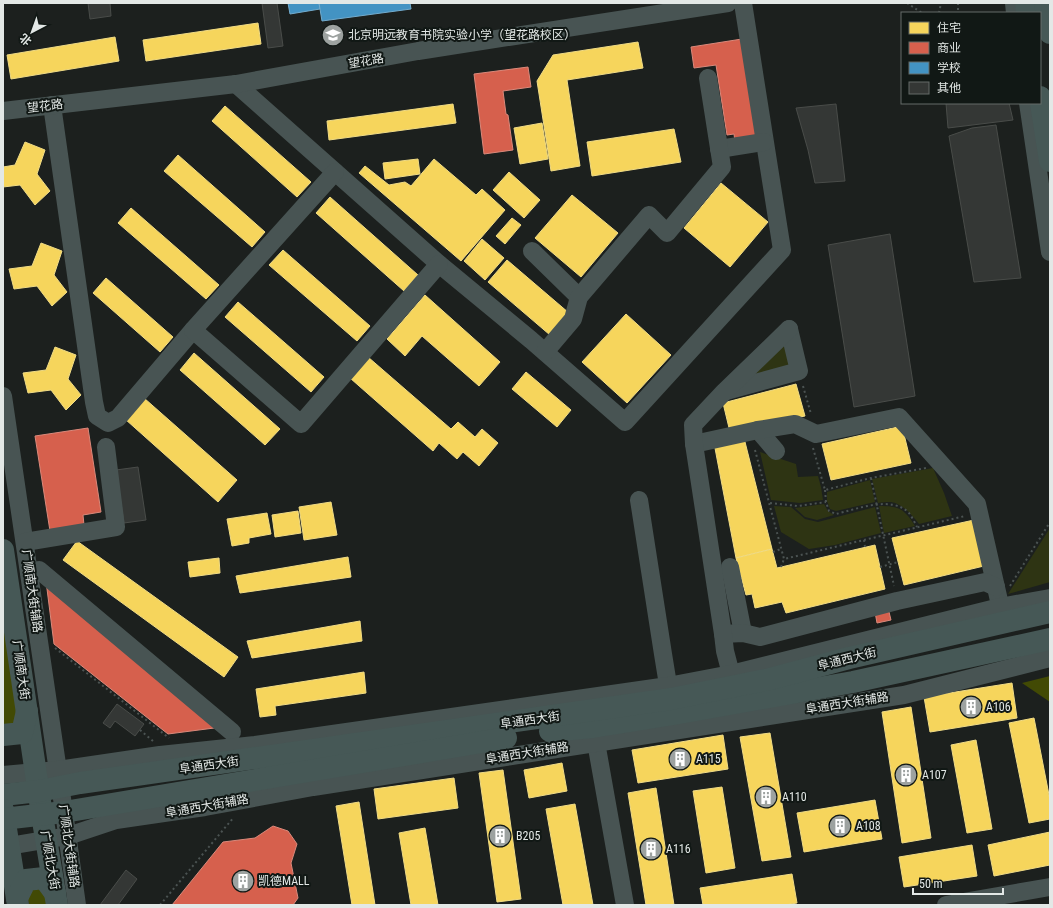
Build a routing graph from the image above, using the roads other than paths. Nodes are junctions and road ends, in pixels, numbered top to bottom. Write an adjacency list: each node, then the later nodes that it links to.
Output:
1 (728, 3): 6 (street, 望花路)
2 (743, 3): 11 (street)
3 (1045, 3): 4 (main road)
4 (1050, 33)
5 (708, 78): 12 (street)
6 (236, 84): 9 (street, 望花路); 14 (street)
7 (1041, 103): 13 (main road)
8 (1028, 104): 16 (street)
9 (52, 105): 10 (street, 望花路); 19 (street)
10 (3, 111)
11 (764, 142): 12 (street); 20 (street)
12 (719, 149): 18 (street)
13 (1050, 161)
14 (336, 172): 17 (street); 19 (street)
15 (532, 252): 18 (street)
16 (1050, 252)
17 (440, 264): 19 (street); 20 (street)
18 (579, 297): 20 (street)
19 (193, 330)
20 (545, 352)
21 (724, 392): 21 (street); 24 (street)
22 (3, 396): 28 (street, 广顺南大街辅路)
23 (754, 431): 24 (street); 26 (street); 31 (street)
24 (698, 443): 35 (street); 36 (street)
25 (106, 447): 28 (street)
26 (776, 451)
27 (639, 500): 40 (street)
28 (25, 542): 30 (street, 广顺南大街辅路)
29 (3, 550): 41 (main road, 广顺南大街)
30 (29, 572): 42 (street); 46 (street, 广顺南大街辅路)
31 (1003, 586): 34 (street); 35 (street)
32 (1050, 598): 34 (street)
33 (1050, 612): 34 (main road, 阜通西大街)
34 (1002, 615): 39 (street); 40 (main road, 阜通西大街)
35 (743, 633): 36 (street)
36 (723, 634): 39 (street)
37 (1050, 639): 40 (main road, 阜通西大街)
38 (1050, 658): 43 (street, 阜通西大街辅路)
39 (731, 674): 40 (street)
40 (671, 700): 43 (main road, 阜通西大街); 46 (main road, 阜通西大街)
41 (27, 711): 44 (main road); 47 (main road, 广顺南大街)
42 (232, 732)
43 (594, 734): 49 (main road, 阜通西大街); 52 (street, 阜通西大街辅路); 59 (street)
44 (3, 735)
45 (3, 775): 47 (street)
46 (59, 778): 47 (main road, 阜通西大街); 49 (street, 广顺北大街辅路)
47 (38, 781): 48 (main road, 阜通西大街); 50 (main road, 广顺南大街)
48 (3, 795)
49 (64, 812): 50 (main road, 阜通西大街); 52 (street, 广顺北大街辅路)
50 (42, 815): 51 (main road, 阜通西大街); 53 (main road, 广顺北大街)
51 (3, 816): 54 (main road)
52 (68, 836): 53 (street, 阜通西大街辅路); 58 (street, 广顺北大街辅路)
53 (46, 840): 54 (street, 阜通西大街辅路); 56 (main road, 广顺北大街)
54 (6, 846): 57 (main road)
55 (1050, 887): 60 (street)
56 (56, 899): 57 (main road)
57 (17, 902)
58 (77, 905)
59 (625, 905)
60 (946, 905)

